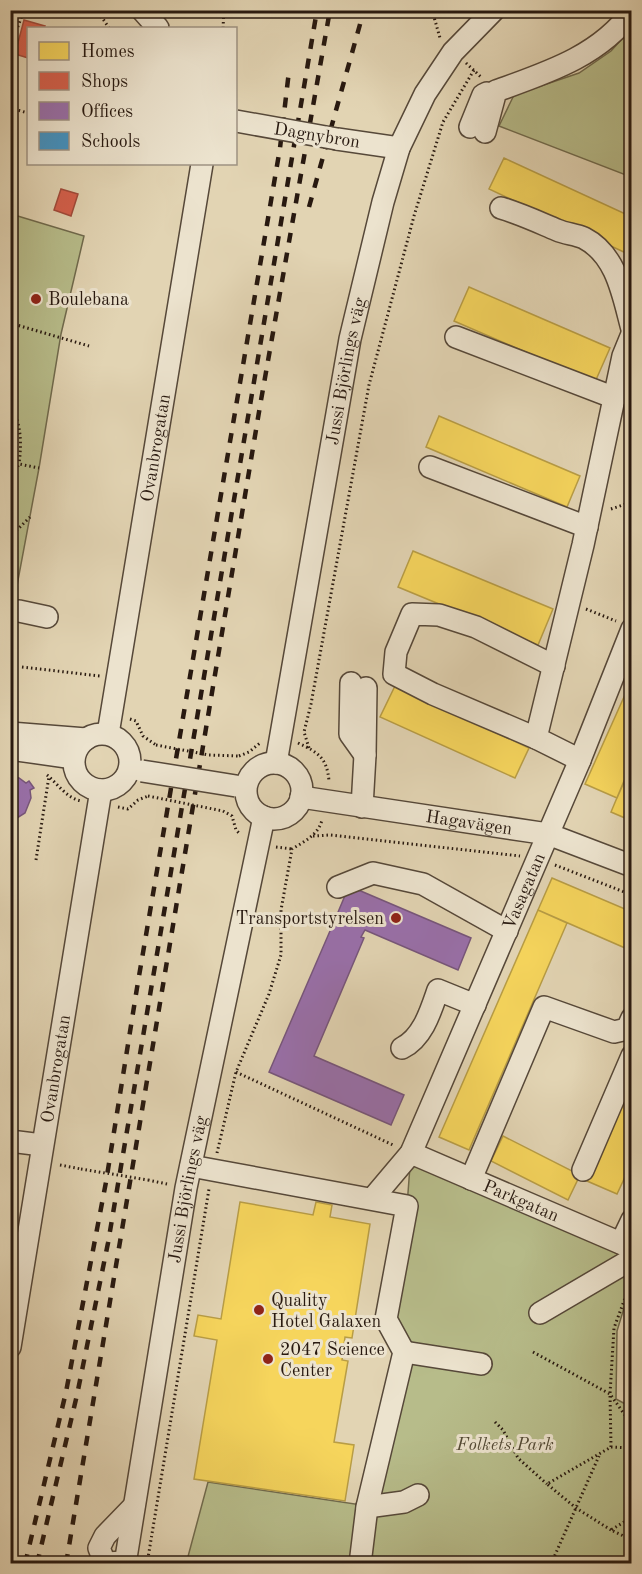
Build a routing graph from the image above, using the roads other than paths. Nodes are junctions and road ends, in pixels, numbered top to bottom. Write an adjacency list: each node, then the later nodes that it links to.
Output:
1 (124, 10): 5 (street)
2 (142, 10): 6 (street)
3 (494, 10): 9 (street, Jussi Björlings väg)
4 (632, 11): 8 (street)
5 (138, 27)
6 (157, 27)
7 (237, 121): 9 (street, Dagnybron, bridge)
8 (477, 129)
9 (399, 148): 29 (street, Jussi Björlings väg)
10 (202, 165): 23 (street, Ovanbrogatan)
11 (501, 208): 12 (street)
12 (632, 331): 14 (street)
13 (456, 337): 14 (street)
14 (615, 398): 16 (street)
15 (430, 467): 16 (street)
16 (587, 527): 20 (street)
17 (19, 611): 18 (street)
18 (46, 617)
19 (628, 632): 28 (street, Vasagatan)
20 (554, 666): 24 (street); 24 (street)
21 (359, 686): 34 (street)
22 (10, 733): 25 (street)
23 (108, 734): 25 (street); 30 (street)
24 (536, 738): 28 (street)
25 (86, 739): 27 (street)
26 (10, 749): 27 (street)
27 (74, 758): 32 (street)
28 (580, 760): 36 (street, Vasagatan)
29 (276, 763): 31 (street); 33 (street)
30 (136, 770): 31 (street, bridge); 32 (street)
31 (241, 786): 35 (street)
32 (100, 797): 45 (street, Ovanbrogatan)
33 (301, 797): 34 (street, Hagavägen); 35 (street)
34 (362, 807): 36 (street, Hagavägen)
35 (264, 818): 47 (street, Jussi Björlings väg)
36 (549, 834): 37 (street, Hagavägen); 39 (street, Vasagatan)
37 (632, 866)
38 (338, 887): 39 (street)
39 (507, 931): 40 (street, Vasagatan)
40 (475, 1005): 42 (street); 46 (street, Vasagatan)
41 (632, 1018): 49 (street)
42 (402, 1048)
43 (632, 1056): 48 (street)
44 (10, 1141): 45 (street)
45 (42, 1145): 54 (street, Ovanbrogatan)
46 (411, 1153): 49 (street, Parkgatan); 50 (street, Vasagatan)
47 (191, 1166): 50 (street); 59 (street, Jussi Björlings väg)
48 (584, 1170)
49 (471, 1179): 52 (street, Parkgatan)
50 (373, 1198): 55 (street)
51 (632, 1220): 52 (street)
52 (628, 1250): 53 (street)
53 (540, 1313)
54 (10, 1347)
55 (404, 1352): 56 (street); 58 (street)
56 (481, 1364)
57 (418, 1495): 58 (street)
58 (368, 1506): 60 (street)
59 (125, 1563)
60 (360, 1563)

